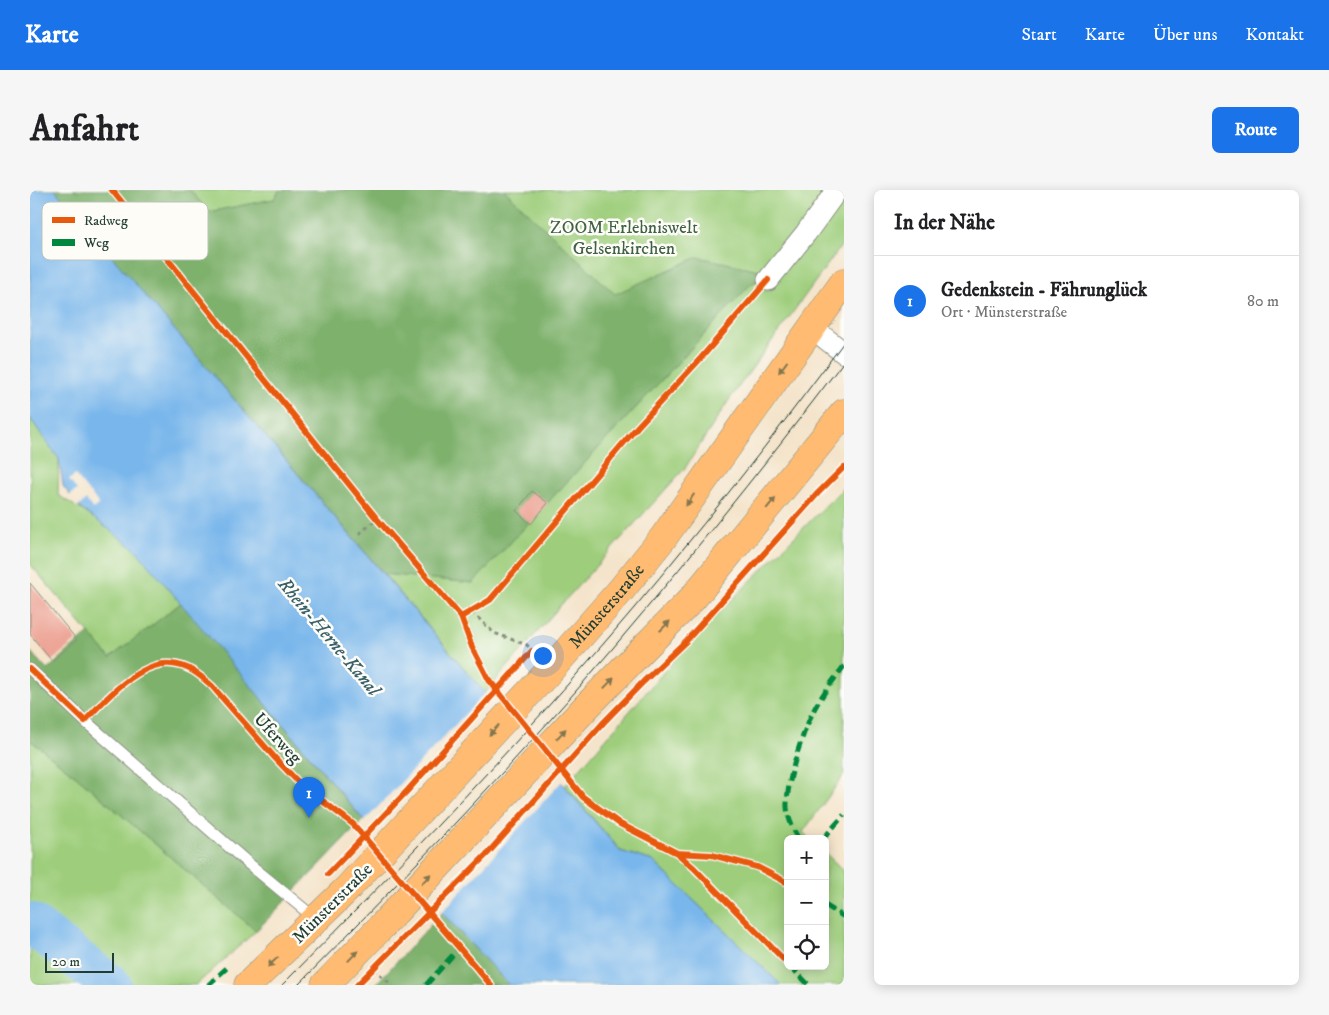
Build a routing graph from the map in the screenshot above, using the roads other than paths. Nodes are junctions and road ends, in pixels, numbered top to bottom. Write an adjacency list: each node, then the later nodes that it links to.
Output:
1 (837, 190): 2 (street)
2 (768, 280)
3 (844, 282): 4 (main road, Münsterstraße)
4 (812, 328): 5 (street); 8 (main road, Münsterstraße, one-way to 8, bridge)
5 (844, 354)
6 (844, 413): 10 (main road, one-way to 6, bridge)
7 (30, 669): 8 (lane)
8 (317, 920): 9 (main road, Münsterstraße, one-way to 9)
9 (249, 984)
10 (325, 985)

